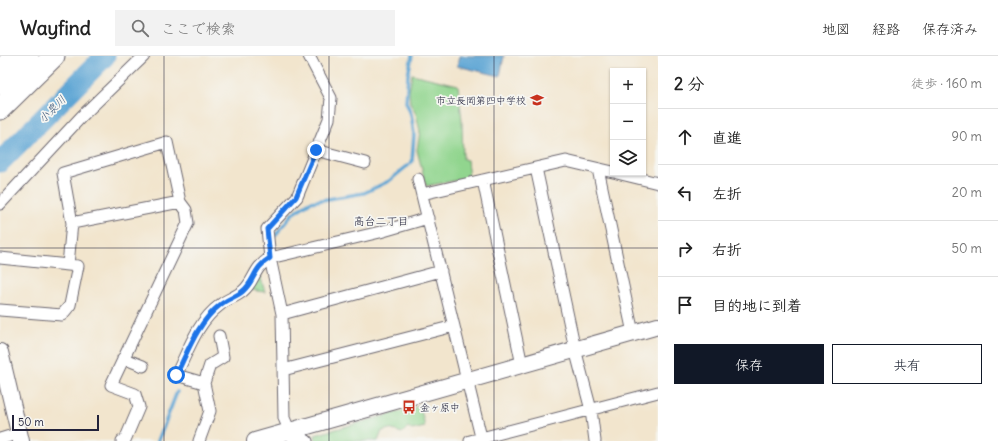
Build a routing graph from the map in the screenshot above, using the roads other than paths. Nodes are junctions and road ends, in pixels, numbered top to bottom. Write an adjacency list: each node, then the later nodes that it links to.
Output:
1 (11, 56): 6 (street)
2 (28, 56): 7 (highway)
3 (54, 56): 8 (highway)
4 (144, 56): 20 (street)
5 (309, 56): 9 (street)
6 (0, 68)
7 (0, 84)
8 (0, 109)
9 (316, 150): 10 (street); 24 (street)
10 (365, 163)
11 (536, 168): 12 (street); 16 (street); 33 (street)
12 (598, 169): 13 (street); 31 (street)
13 (610, 171)
14 (629, 176): 17 (street)
15 (418, 179): 18 (street)
16 (483, 180): 18 (street); 36 (street)
17 (658, 183)
18 (422, 194): 21 (street)
19 (180, 202): 22 (street); 22 (street); 35 (street)
20 (0, 204)
21 (428, 218): 24 (street); 26 (street)
22 (72, 222): 25 (street)
23 (0, 258): 25 (street)
24 (270, 258): 28 (street); 40 (street)
25 (68, 264): 27 (street)
26 (441, 271): 28 (street); 29 (street)
27 (0, 310)
28 (282, 314): 38 (street)
29 (454, 326): 38 (street); 39 (street)
30 (658, 326): 31 (street)
31 (633, 332): 33 (street)
32 (219, 336): 40 (street)
33 (575, 349): 36 (street); 42 (street)
34 (0, 352): 44 (street)
35 (123, 358): 37 (street); 47 (street)
36 (522, 364): 39 (street)
37 (143, 366)
38 (283, 370): 43 (street)
39 (467, 380): 43 (street); 45 (street)
40 (204, 383): 48 (street)
41 (658, 392): 42 (street)
42 (591, 410): 45 (street); 52 (street)
43 (291, 436): 49 (street); 50 (street)
44 (20, 437): 46 (street)
45 (481, 437): 51 (street)
46 (0, 439)
47 (122, 441)
48 (199, 441)
49 (255, 441)
50 (307, 441)
51 (470, 441)
52 (595, 441)

